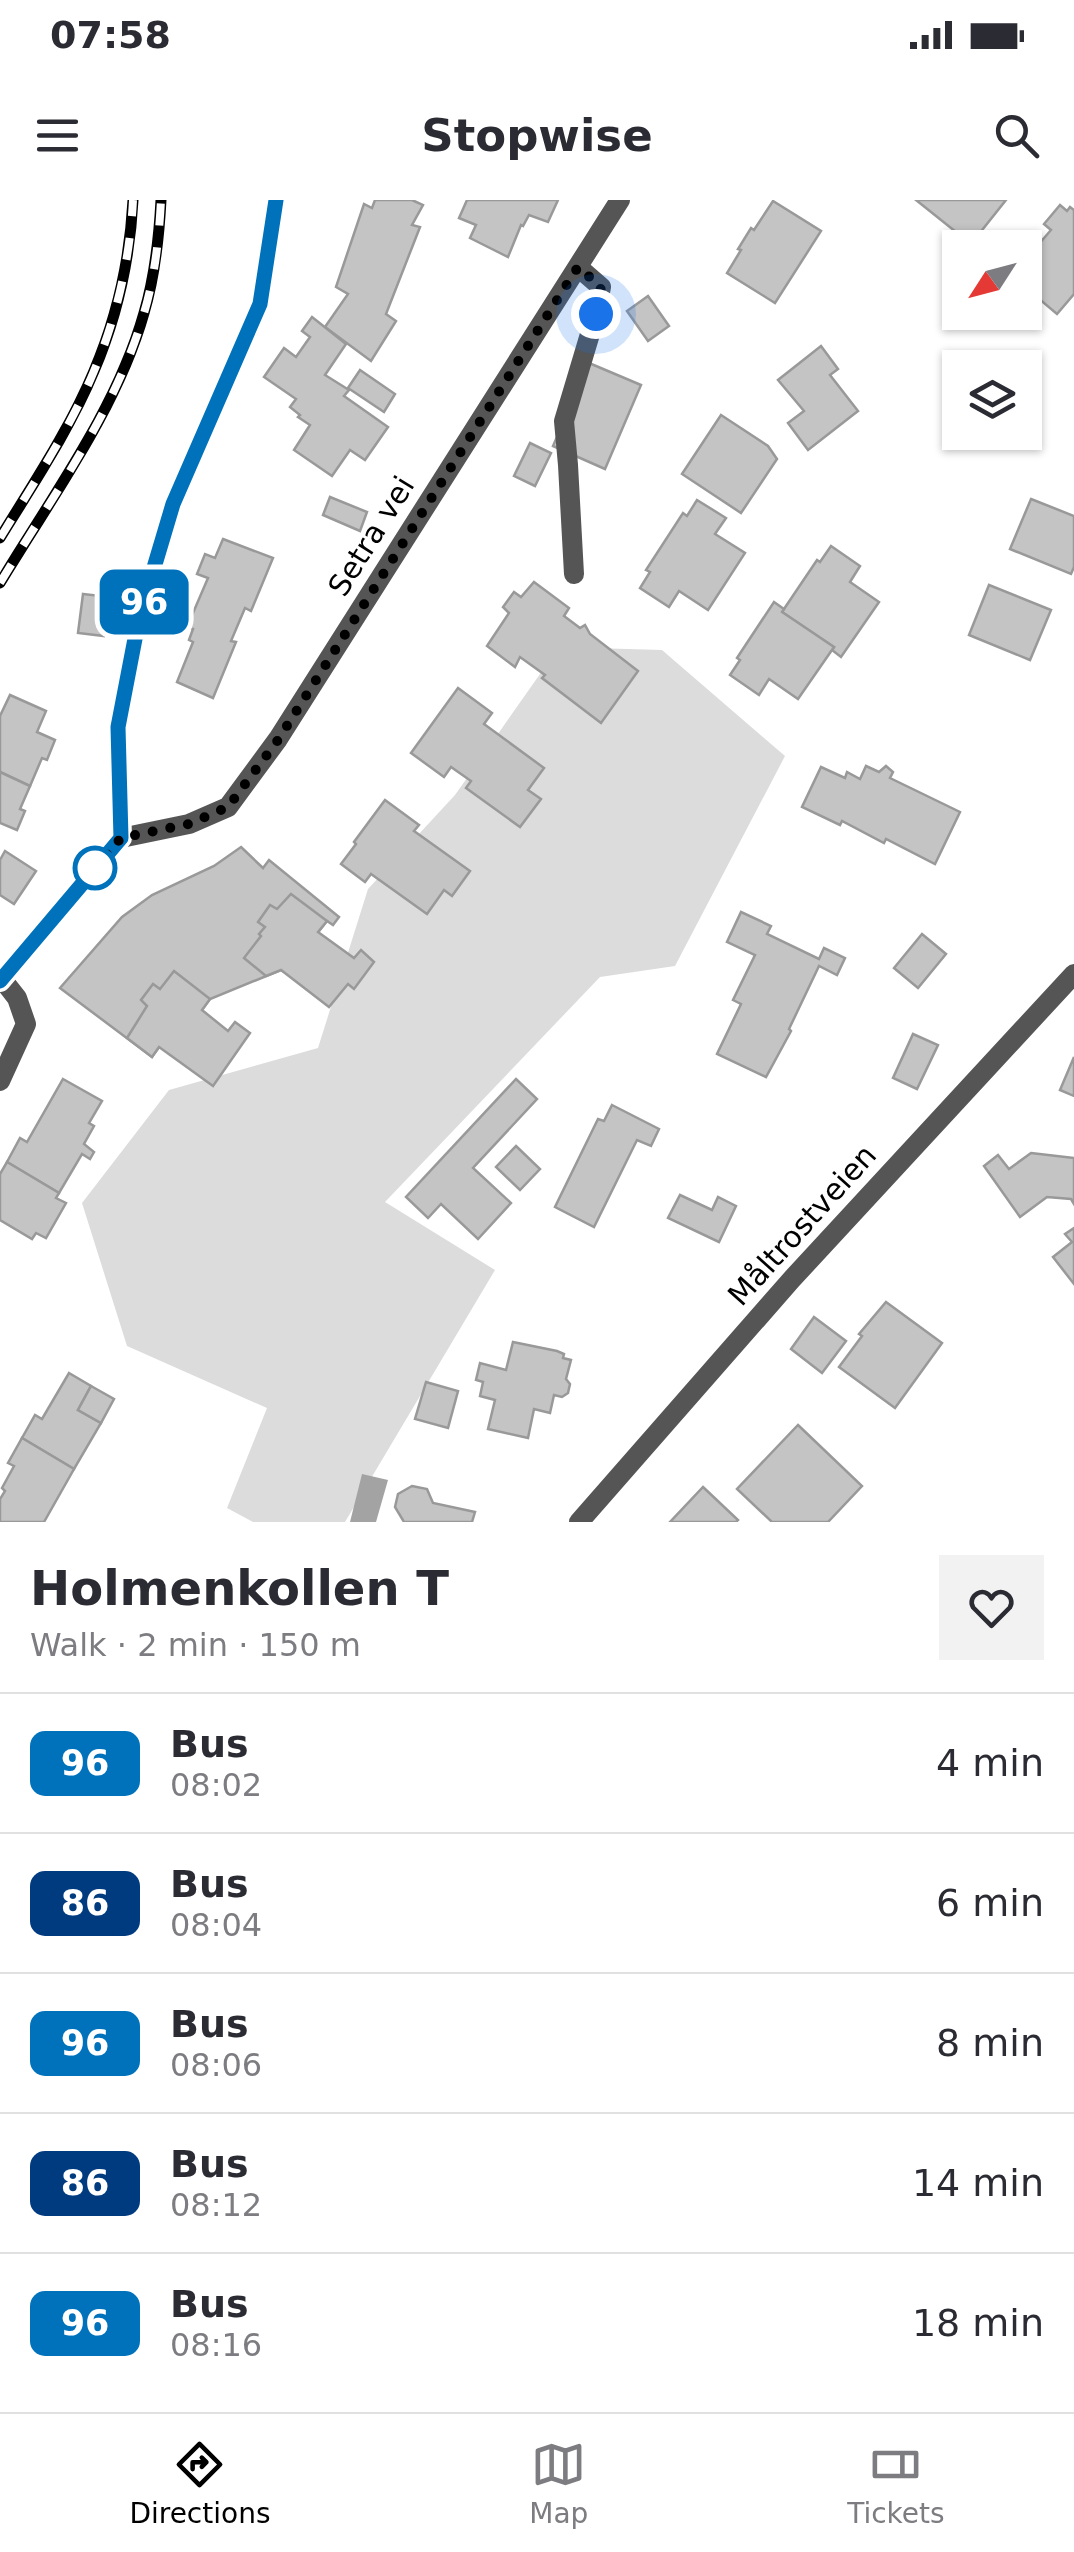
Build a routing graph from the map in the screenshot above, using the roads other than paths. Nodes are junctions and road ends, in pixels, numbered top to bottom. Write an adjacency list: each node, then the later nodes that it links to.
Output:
1 (276, 200): 5 (street)
2 (620, 200): 3 (street, Setra vei)
3 (578, 267): 4 (street); 5 (street, Setra vei)
4 (574, 574)
5 (121, 838): 7 (street)
6 (1074, 974): 9 (street, Måltrostveien)
7 (1, 980): 8 (street)
8 (0, 1081)
9 (579, 1522)

